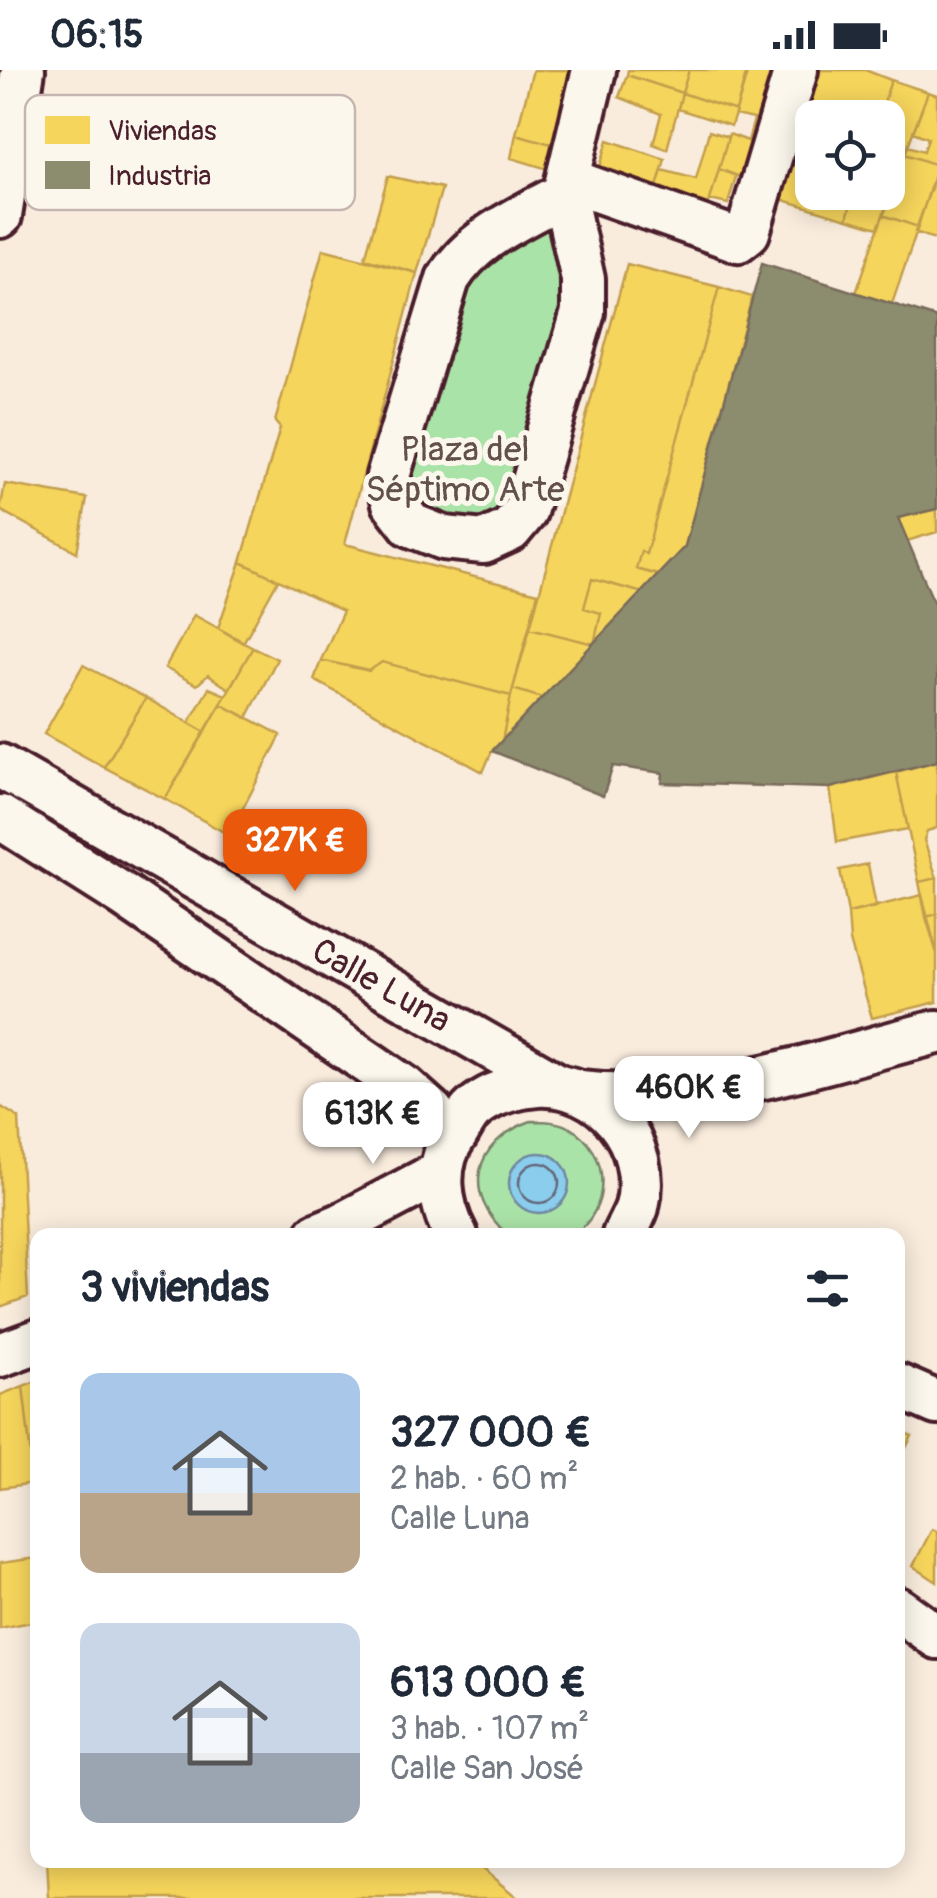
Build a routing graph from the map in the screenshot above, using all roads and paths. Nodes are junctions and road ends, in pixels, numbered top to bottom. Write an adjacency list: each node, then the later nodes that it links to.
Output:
1 (23, 70): 5 (street)
2 (594, 70): 4 (street)
3 (796, 70): 4 (street)
4 (566, 187): 4 (street)
5 (0, 216)
6 (0, 766): 9 (street, Calle Luna)
7 (0, 817): 12 (street, Calle Luna)
8 (937, 1032): 10 (street)
9 (568, 1088): 10 (street); 11 (street, Calle Luna); 12 (street)
10 (704, 1090): 11 (street)
11 (634, 1149): 15 (street)
12 (445, 1158): 13 (street); 14 (street)
13 (333, 1228)
14 (453, 1228)
15 (627, 1228)
16 (30, 1344): 17 (street)
17 (0, 1356)
18 (905, 1389): 19 (street)
19 (937, 1403)
20 (905, 1614): 21 (street)
21 (937, 1637)

